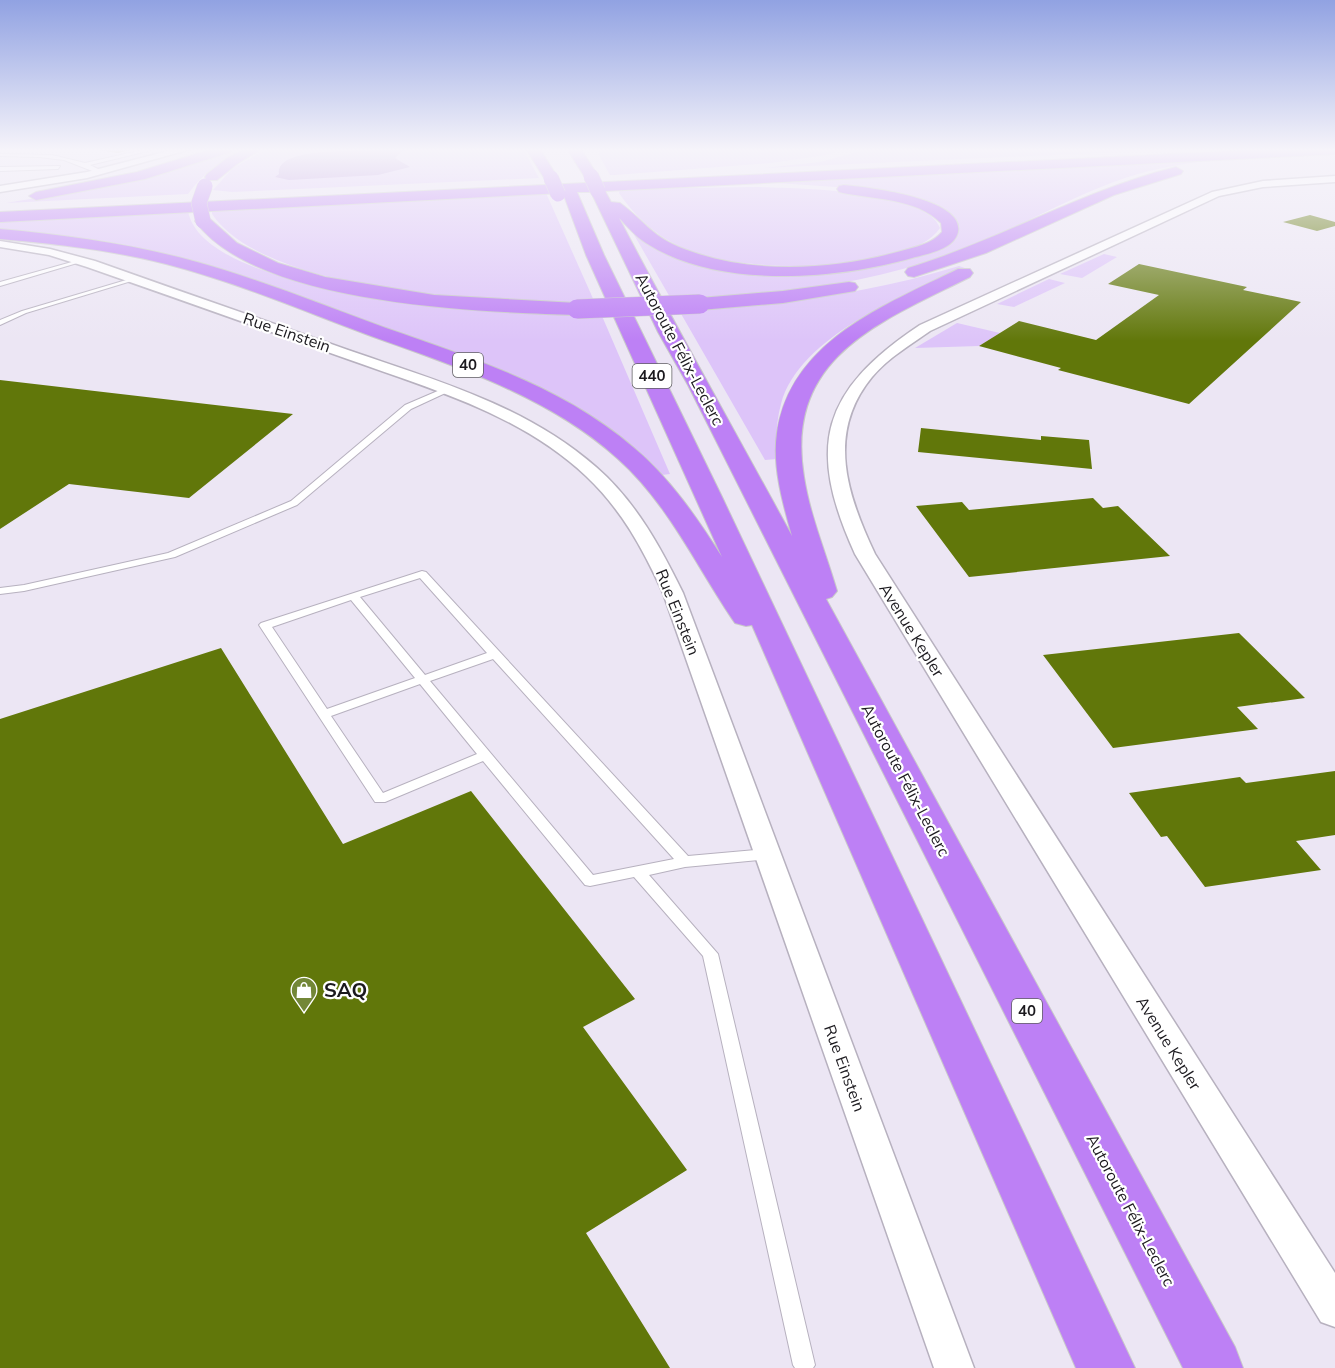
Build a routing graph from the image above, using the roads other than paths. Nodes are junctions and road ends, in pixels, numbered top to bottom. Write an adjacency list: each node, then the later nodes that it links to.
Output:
1 (79, 213): 10 (highway)
2 (201, 213): 16 (highway, bridge)
3 (569, 213): 25 (highway, Autoroute Félix-Leclerc / 440, bridge)
4 (609, 213): 23 (highway, Autoroute Félix-Leclerc / 40)
5 (623, 213): 6 (highway)
6 (938, 213)
7 (1064, 213): 14 (highway)
8 (1077, 213): 23 (highway)
9 (1175, 213): 31 (street, Avenue Kepler)
10 (0, 218)
11 (0, 234): 25 (highway, 40)
12 (0, 244): 13 (street, Rue Einstein)
13 (81, 261): 15 (street, Rue Einstein); 17 (lane)
14 (897, 277)
15 (135, 279): 18 (lane); 19 (street, Rue Einstein)
16 (867, 283)
17 (0, 284)
18 (0, 323)
19 (450, 390): 20 (lane); 28 (street, Rue Einstein)
20 (0, 591)
21 (353, 596): 22 (lane); 24 (lane); 26 (lane)
22 (495, 654): 24 (lane); 29 (lane)
23 (840, 654): 35 (highway, Autoroute Félix-Leclerc / 40)
24 (422, 680): 26 (lane); 27 (lane)
25 (803, 703): 34 (highway, Autoroute Félix-Leclerc / 40)
26 (324, 714): 27 (lane)
27 (485, 755): 30 (lane)
28 (768, 854): 29 (lane); 33 (street, Rue Einstein)
29 (685, 862): 30 (lane)
30 (638, 872): 32 (lane)
31 (1335, 1308)
32 (804, 1365)
33 (954, 1368)
34 (1106, 1368)
35 (1214, 1368)

